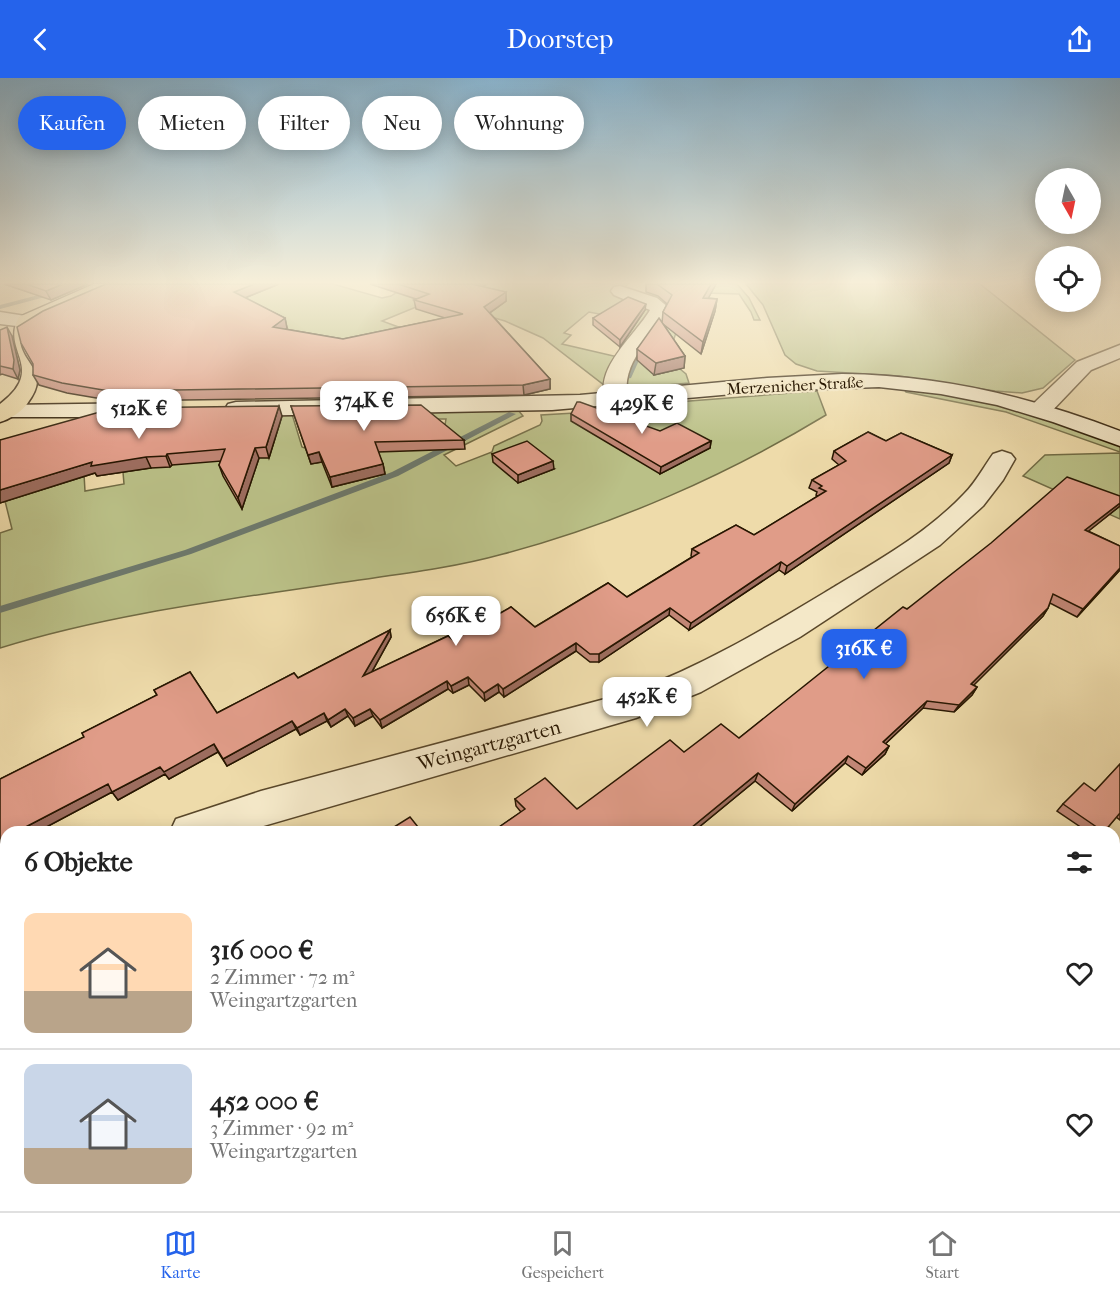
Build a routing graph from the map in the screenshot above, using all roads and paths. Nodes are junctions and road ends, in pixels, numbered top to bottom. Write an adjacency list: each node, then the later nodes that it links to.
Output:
1 (10, 337): 8 (main road)
2 (638, 337): 4 (street)
3 (1120, 351): 6 (street)
4 (617, 399): 5 (street, Merzenicher Straße); 6 (street, Merzenicher Straße)
5 (216, 409)
6 (1041, 409): 9 (street, Merzenicher Straße)
7 (168, 410): 8 (street)
8 (3, 413)
9 (1120, 439)
10 (1002, 459): 11 (street, Weingartzgarten)
11 (208, 826)

